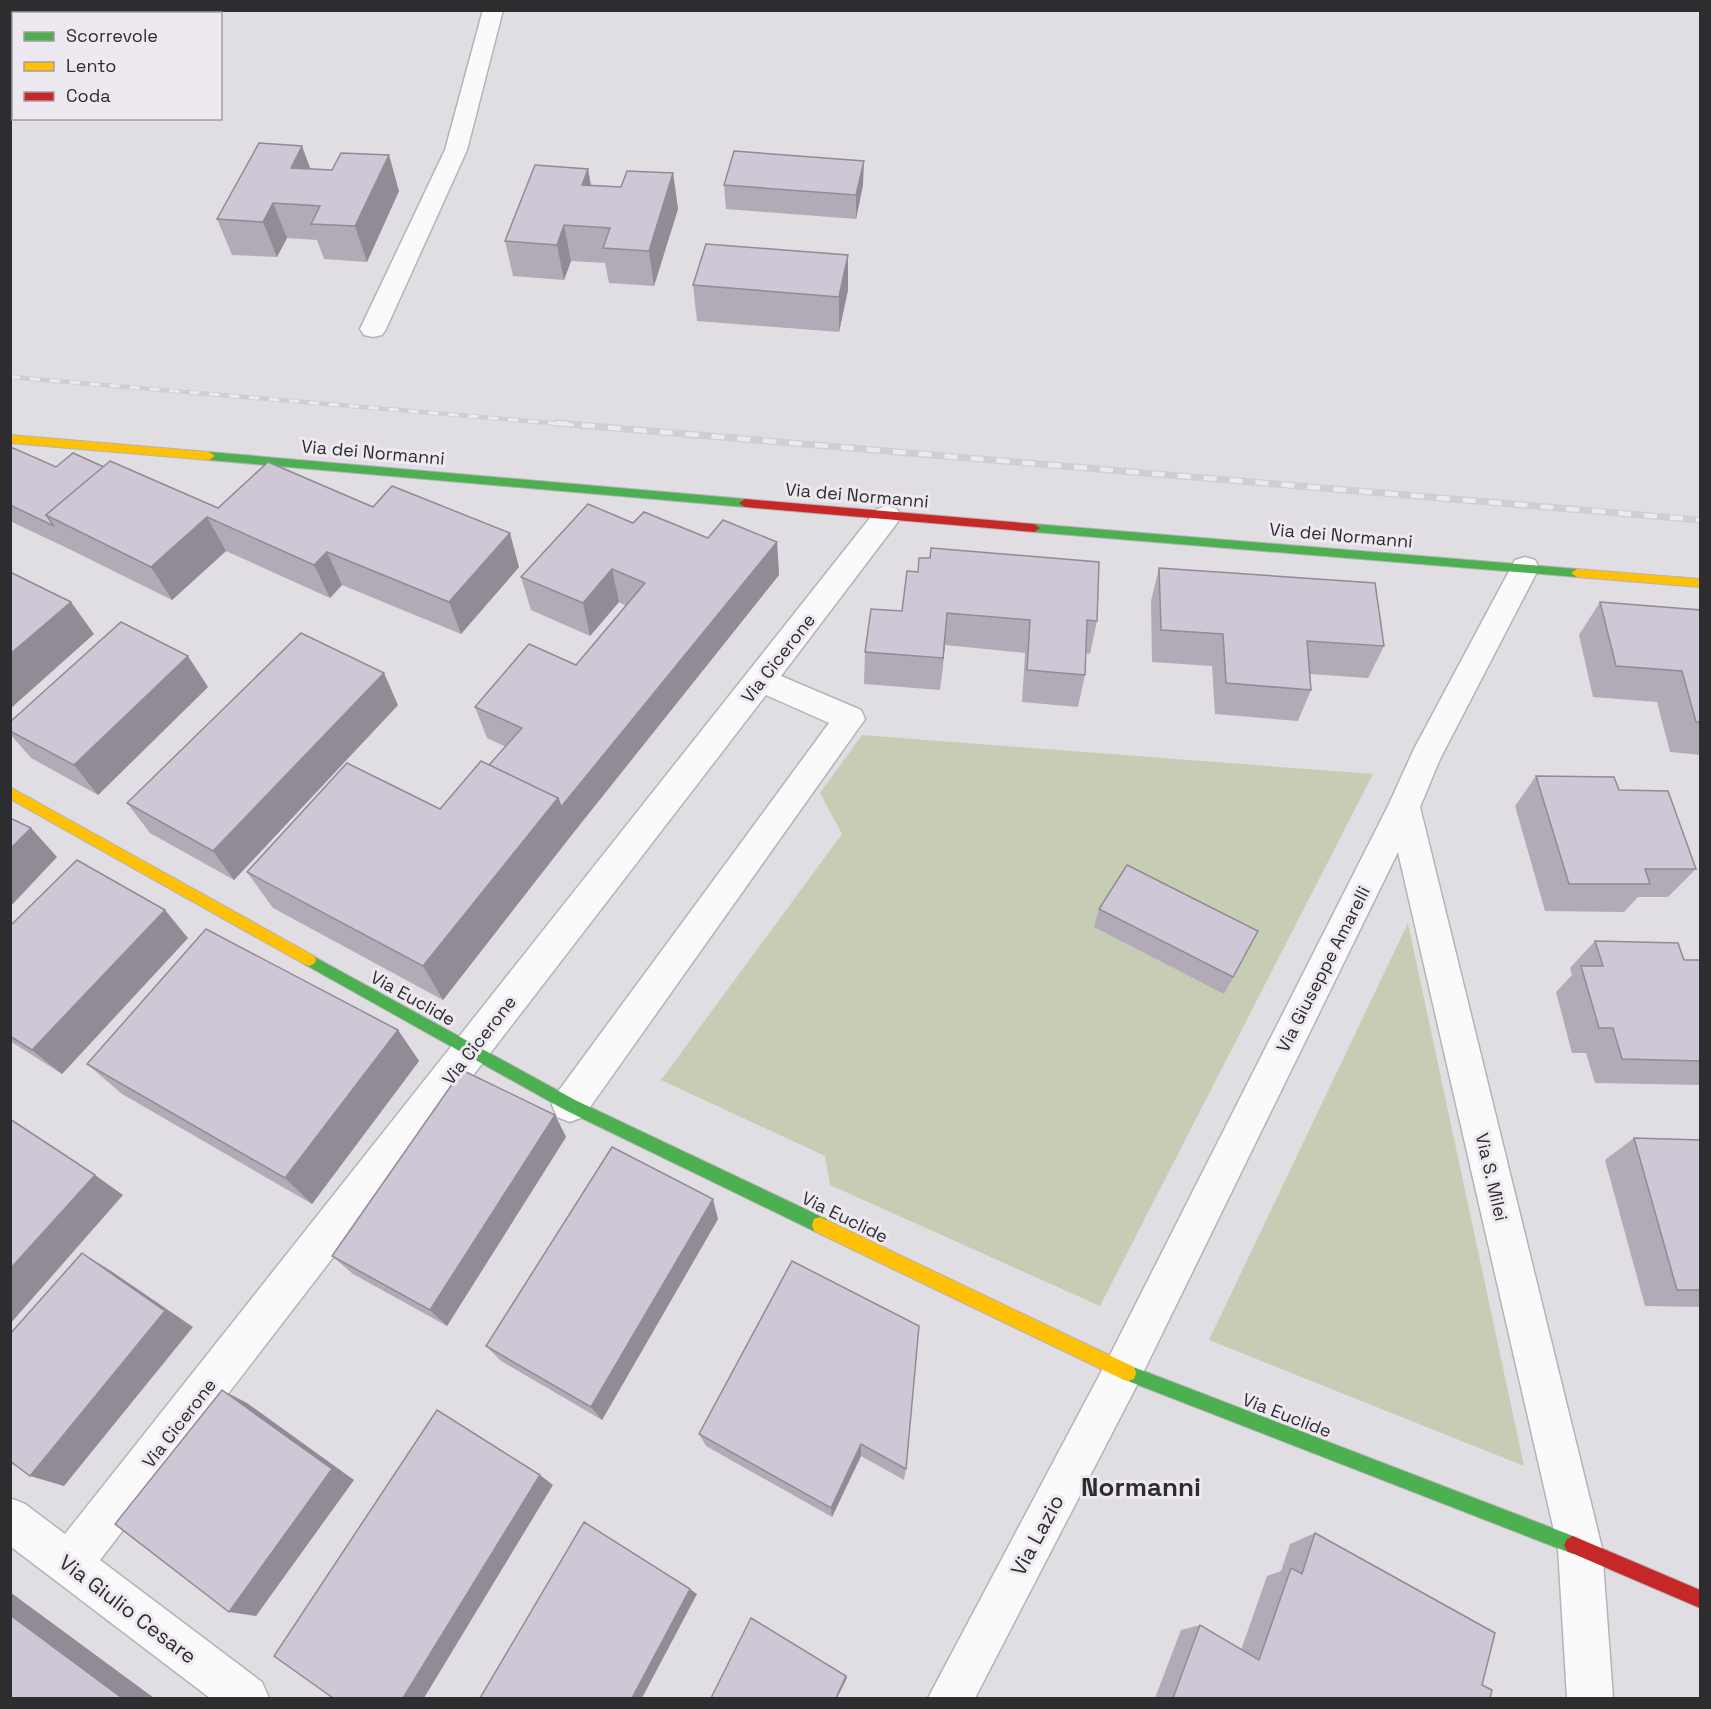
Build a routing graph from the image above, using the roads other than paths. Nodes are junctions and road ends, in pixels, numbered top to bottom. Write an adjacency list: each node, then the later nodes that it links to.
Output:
1 (493, 10): 2 (street)
2 (373, 328)
3 (10, 439): 4 (street, Via dei Normanni)
4 (886, 516): 5 (street, Via dei Normanni); 7 (street, Via Cicerone)
5 (1525, 568): 6 (street, Via dei Normanni); 9 (street, Via Giuseppe Amarelli)
6 (1701, 583)
7 (761, 680): 10 (street, Via Cicerone); 11 (street)
8 (10, 792): 10 (street, Via Euclide)
9 (1404, 807): 12 (street, Via Giuseppe Amarelli); 14 (street, Via S. Milei)
10 (470, 1051): 11 (street, Via Euclide); 15 (street, Via Cicerone)
11 (570, 1105): 12 (street, Via Euclide)
12 (1123, 1371): 14 (street, Via Euclide); 18 (street, Via Lazio)
13 (10, 1520): 15 (street, Via Giulio Cesare)
14 (1580, 1548): 16 (street, Via Euclide); 19 (street, Via S. Milei)
15 (69, 1564): 17 (street, Via Giulio Cesare)
16 (1701, 1599)
17 (246, 1698)
18 (951, 1698)
19 (1590, 1698)

